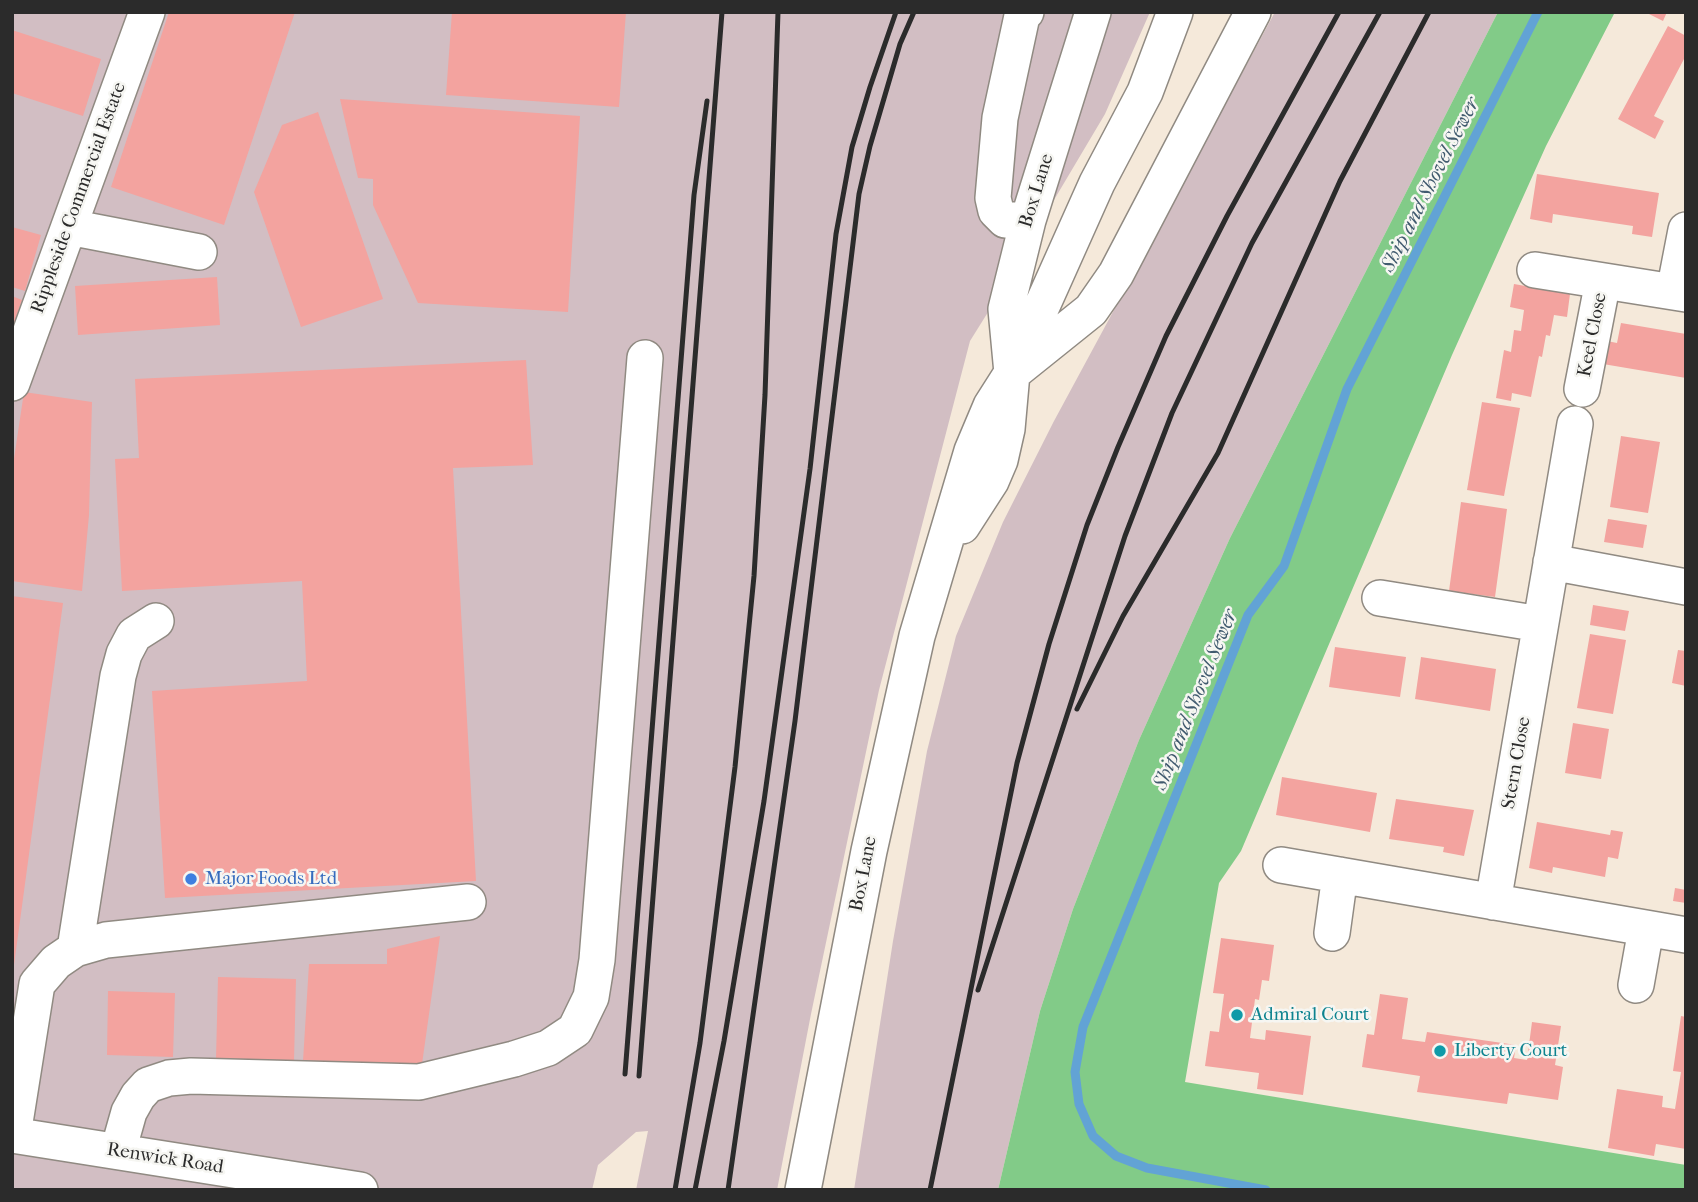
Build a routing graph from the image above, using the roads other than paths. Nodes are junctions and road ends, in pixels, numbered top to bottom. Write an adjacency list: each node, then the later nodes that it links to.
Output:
1 (147, 12): 7 (street, Rippleside Commercial Estate)
2 (1026, 12): 6 (street)
3 (1093, 12): 6 (street, Box Lane)
4 (1175, 12): 14 (street)
5 (1254, 12): 14 (street)
6 (1028, 220): 14 (street, Box Lane)
7 (69, 227): 9 (street); 15 (street, Rippleside Commercial Estate)
8 (1686, 230): 12 (street, Keel Close)
9 (199, 251)
10 (1535, 270): 11 (street, Keel Close)
11 (1603, 281): 12 (street, Keel Close); 16 (street, Keel Close)
12 (1680, 293)
13 (645, 358): 33 (street)
14 (1012, 373): 37 (street, Box Lane)
15 (12, 383)
16 (1582, 389)
17 (1575, 424): 18 (street, Stern Close)
18 (1551, 562): 19 (street); 22 (street, Stern Close)
19 (1686, 587)
20 (1380, 598): 22 (street)
21 (156, 621): 30 (street)
22 (1540, 624): 26 (street, Stern Close)
23 (1281, 865): 24 (street)
24 (1340, 875): 26 (street); 28 (street)
25 (468, 902): 30 (street)
26 (1493, 902): 27 (street)
27 (1646, 929): 29 (street); 31 (street)
28 (1332, 933)
29 (1686, 935)
30 (75, 949): 32 (street)
31 (1636, 985)
32 (13, 1135): 33 (street, Renwick Road)
33 (118, 1151): 34 (street, Renwick Road)
34 (188, 1176): 35 (street, Renwick Road)
35 (289, 1184): 36 (street, Renwick Road)
36 (359, 1190)
37 (803, 1190)

